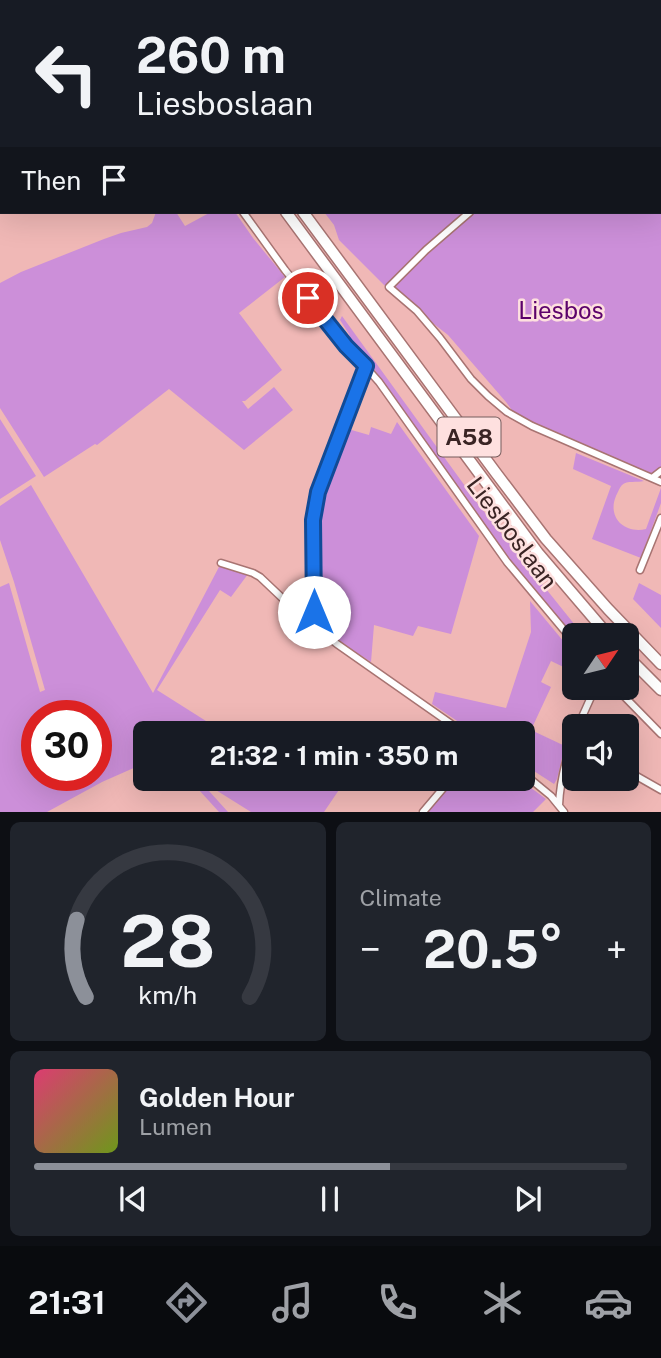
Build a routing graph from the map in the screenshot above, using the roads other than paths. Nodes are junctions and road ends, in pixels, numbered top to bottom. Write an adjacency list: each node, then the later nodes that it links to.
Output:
1 (244, 214): 5 (street, Liesboslaan)
2 (287, 214): 13 (highway, A58)
3 (304, 214): 15 (highway, A58)
4 (468, 214): 7 (street)
5 (366, 366): 12 (street); 14 (street, Liesboslaan)
6 (661, 471): 7 (street)
7 (652, 478): 8 (street)
8 (661, 482)
9 (661, 518): 11 (street)
10 (221, 562): 12 (street)
11 (640, 570)
12 (316, 620): 19 (street)
13 (598, 623)
14 (562, 628)
15 (661, 664)
16 (639, 668): 17 (highway)
17 (661, 690)
18 (628, 700): 20 (street)
19 (447, 721)
20 (661, 734)
21 (639, 777): 25 (street)
22 (535, 782): 24 (street)
23 (562, 782): 24 (street); 27 (street)
24 (544, 789): 27 (street)
25 (661, 790)
26 (441, 791): 28 (street)
27 (559, 805): 29 (street)
28 (423, 812)
29 (564, 812)

